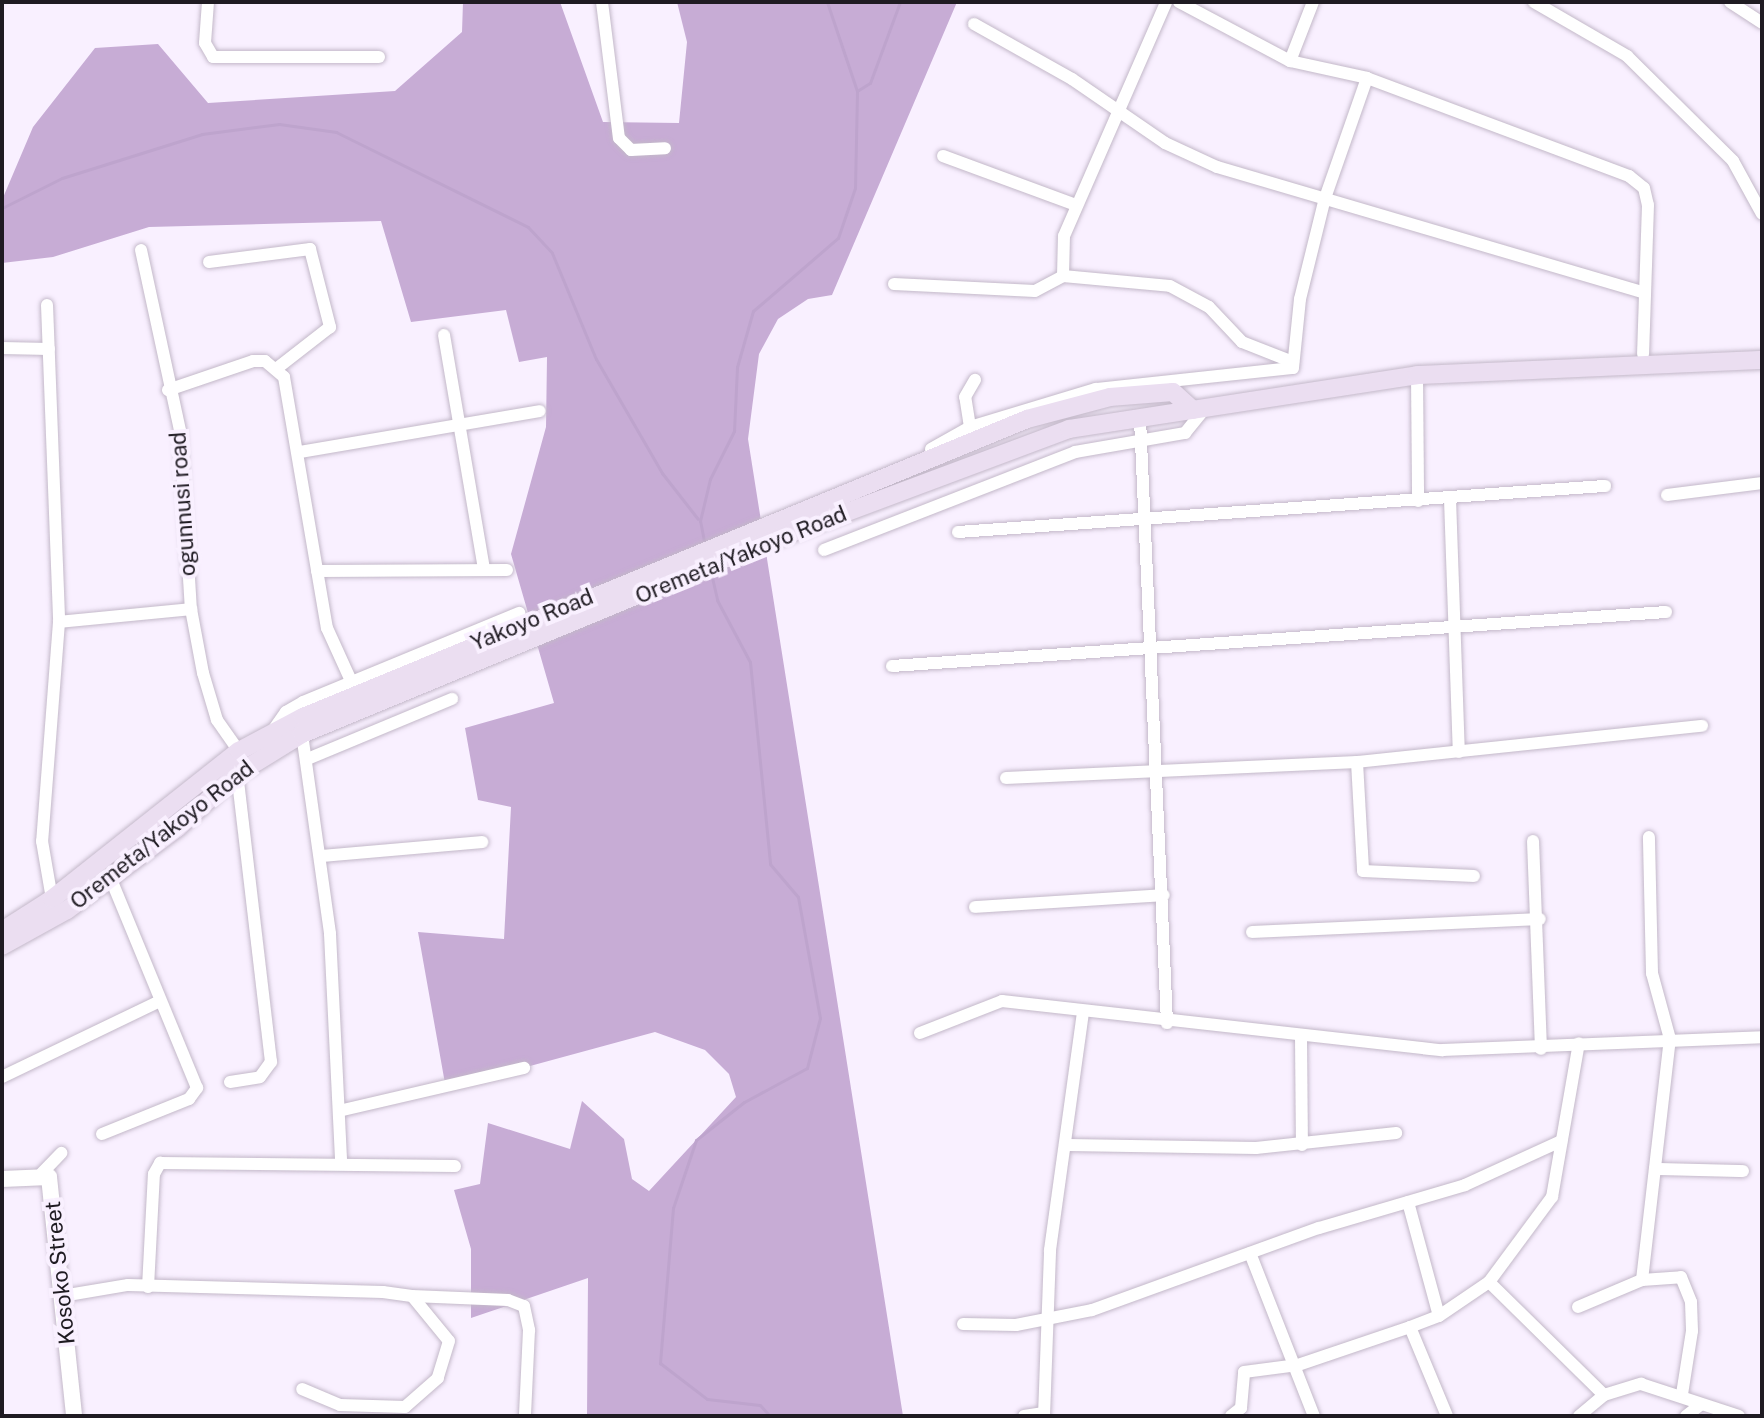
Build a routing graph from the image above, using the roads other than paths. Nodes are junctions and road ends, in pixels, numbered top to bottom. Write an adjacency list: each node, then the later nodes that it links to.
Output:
1 (208, 2): 10 (street)
2 (602, 2): 14 (street)
3 (1166, 2): 13 (street)
4 (1179, 2): 11 (street)
5 (1313, 2): 11 (street)
6 (1534, 2): 18 (street)
7 (1730, 2): 8 (street)
8 (1762, 23)
9 (974, 24): 13 (street)
10 (379, 57)
11 (1290, 61): 12 (street)
12 (1367, 78): 16 (street); 23 (street)
13 (1120, 114): 16 (street); 17 (street)
14 (665, 148)
15 (943, 156): 17 (street)
16 (1325, 198): 23 (street); 30 (street)
17 (1076, 205): 21 (street)
18 (1762, 214)
19 (141, 250): 34 (street, ogunnusi road)
20 (209, 262): 31 (street)
21 (1063, 276): 22 (street); 30 (street)
22 (894, 284)
23 (1643, 292): 28 (street)
24 (47, 305): 27 (street)
25 (444, 335): 37 (street)
26 (2, 348): 27 (street)
27 (49, 349): 56 (street)
28 (1643, 354)
29 (1762, 360): 32 (main road, Oremeta/Yakoyo Road)
30 (1293, 362): 38 (street)
31 (276, 369): 34 (street); 41 (street)
32 (1417, 375): 35 (main road, Oremeta/Yakoyo Road); 46 (street)
33 (975, 380): 38 (street)
34 (168, 390): 53 (street, ogunnusi road)
35 (1199, 409): 39 (main road, Oremeta/Yakoyo Road); 60 (main road, Yakoyo Road)
36 (540, 411): 37 (street)
37 (464, 425): 41 (street); 50 (street)
38 (970, 427): 40 (street)
39 (1140, 428): 47 (street); 49 (street); 60 (main road, Oremeta/Yakoyo Road)
40 (931, 449)
41 (300, 452): 52 (street)
42 (1762, 483): 44 (street)
43 (1605, 486): 45 (street)
44 (1667, 495)
45 (1450, 499): 46 (street); 57 (street)
46 (1418, 501): 47 (street)
47 (1144, 520): 48 (street); 58 (street)
48 (958, 532)
49 (824, 550)
50 (484, 570): 51 (street); 52 (street)
51 (507, 570)
52 (317, 571): 61 (street)
53 (191, 609): 56 (street); 66 (street, ogunnusi road)
54 (1666, 612): 57 (street)
55 (519, 613): 61 (street)
56 (59, 622): 80 (street)
57 (1450, 625): 58 (street); 67 (street)
58 (1150, 643): 59 (street); 70 (street)
59 (892, 666)
60 (413, 679): 64 (main road, Yakoyo Road); 65 (main road, Oremeta/Yakoyo Road)
61 (351, 681): 64 (street)
62 (452, 699): 68 (street)
63 (1702, 726): 67 (street)
64 (274, 729): 66 (main road, Yakoyo Road)
65 (302, 734): 68 (street); 71 (main road, Oremeta/Yakoyo Road)
66 (239, 751): 80 (main road, Yakoyo Road)
67 (1459, 752): 69 (street)
68 (310, 758): 76 (street)
69 (1357, 762): 70 (street); 77 (street)
70 (1154, 767): 72 (street); 79 (street)
71 (237, 774): 78 (main road, Oremeta/Yakoyo Road); 97 (street)
72 (1006, 778)
73 (1649, 837): 92 (street)
74 (1533, 841): 82 (street)
75 (482, 842): 76 (street)
76 (322, 856): 98 (street)
77 (1474, 876)
78 (110, 877): 85 (main road, Oremeta/Yakoyo Road); 86 (street)
79 (1164, 895): 81 (street); 88 (street)
80 (52, 899): 83 (main road, Yakoyo Road)
81 (975, 907)
82 (1540, 919): 84 (street); 94 (street)
83 (2, 931)
84 (1252, 932)
85 (2, 946)
86 (160, 1001): 96 (street); 100 (street)
87 (1083, 1013): 88 (street); 89 (street); 102 (street)
88 (1167, 1023): 90 (street)
89 (920, 1033)
90 (1301, 1037): 94 (street); 103 (street)
91 (1762, 1037): 92 (street)
92 (1670, 1039): 93 (street); 107 (street)
93 (1579, 1043): 94 (street); 101 (street)
94 (1541, 1049)
95 (524, 1068): 98 (street)
96 (2, 1077)
97 (230, 1082)
98 (343, 1110): 105 (street)
99 (1396, 1133): 103 (street)
100 (102, 1134)
101 (1561, 1141): 111 (street); 114 (street)
102 (1068, 1145): 103 (street); 120 (street)
103 (1302, 1145)
104 (61, 1153): 109 (street)
105 (341, 1163): 106 (street); 115 (street)
106 (455, 1166)
107 (1655, 1169): 108 (street); 113 (street)
108 (1743, 1171)
109 (42, 1173): 110 (street, Kosoko Street); 116 (street, Kosoko Street)
110 (2, 1179)
111 (1408, 1202): 112 (street); 119 (street)
112 (1250, 1253): 120 (street); 123 (street)
113 (1642, 1280): 118 (street); 125 (street)
114 (1489, 1282): 119 (street); 126 (street)
115 (148, 1287): 116 (street); 117 (street)
116 (62, 1296): 129 (street, Kosoko Street)
117 (412, 1296): 124 (street); 130 (street)
118 (1578, 1307)
119 (1439, 1316): 122 (street)
120 (1051, 1319): 121 (street); 128 (street)
121 (963, 1324)
122 (1410, 1327): 123 (street); 134 (street)
123 (1298, 1365): 132 (street); 133 (street)
124 (302, 1389)
125 (1682, 1394): 126 (street); 127 (street)
126 (1604, 1395): 135 (street)
127 (1700, 1405): 136 (street); 137 (street)
128 (1044, 1414): 131 (street)
129 (74, 1416)
130 (525, 1416)
131 (1024, 1416)
132 (1231, 1416)
133 (1314, 1416)
134 (1447, 1416)
135 (1579, 1416)
136 (1686, 1416)
137 (1739, 1416)

